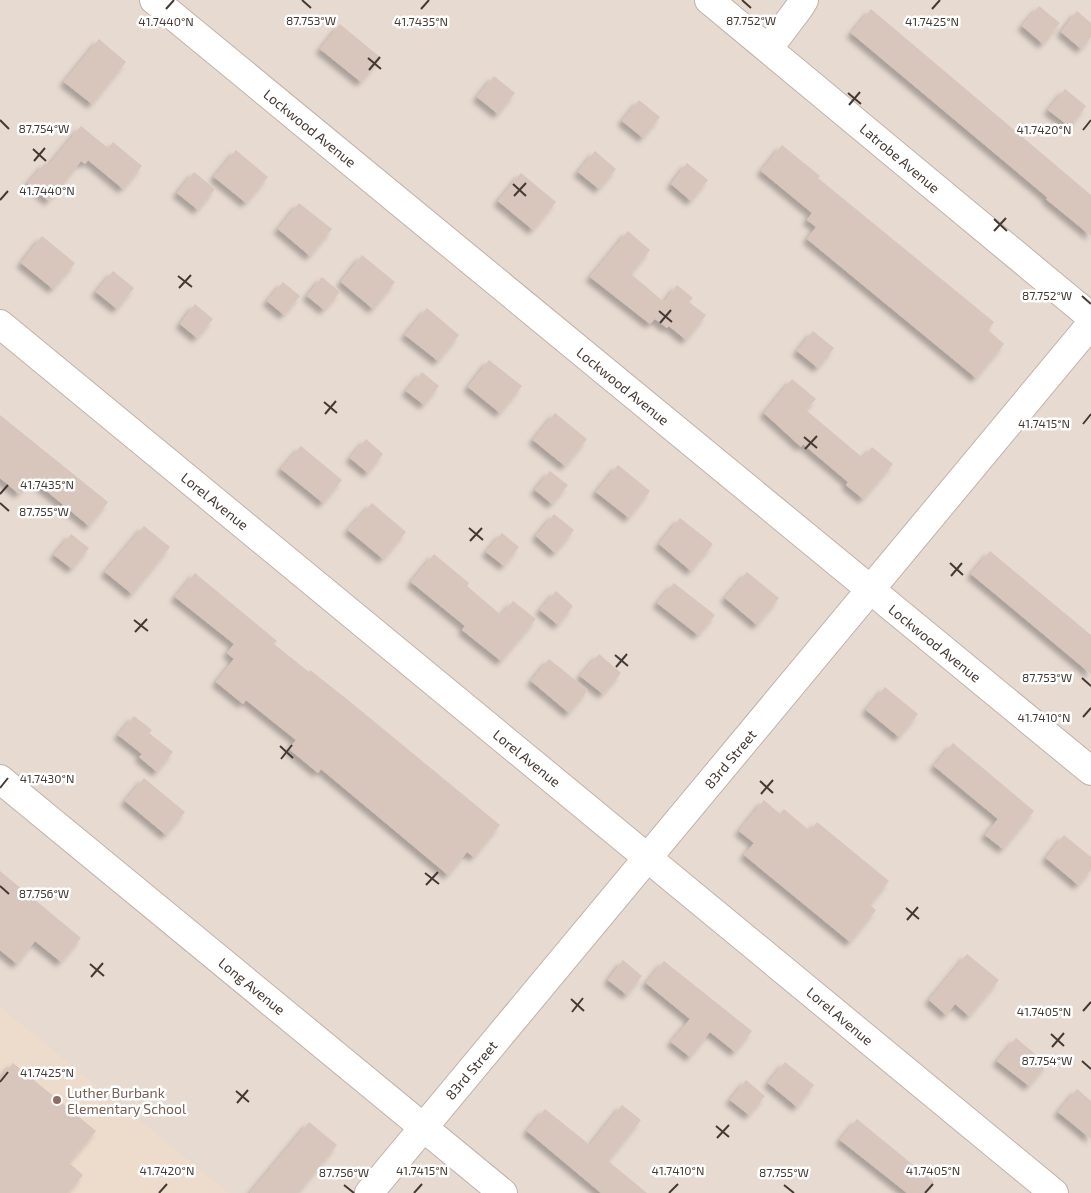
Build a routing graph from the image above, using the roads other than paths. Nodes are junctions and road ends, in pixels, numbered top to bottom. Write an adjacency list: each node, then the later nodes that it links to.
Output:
1 (154, 0): 8 (street, Lockwood Avenue)
2 (709, 0): 4 (street, Latrobe Avenue)
3 (804, 0): 4 (street)
4 (768, 49): 5 (street, Latrobe Avenue)
5 (1091, 317)
6 (0, 324): 11 (street, Lorel Avenue)
7 (1091, 324): 8 (street, 83rd Street)
8 (871, 590): 9 (street, Lockwood Avenue); 11 (street, 83rd Street)
9 (1091, 771)
10 (0, 779): 12 (street, Long Avenue)
11 (648, 858): 12 (street, 83rd Street); 15 (street, Lorel Avenue)
12 (424, 1127): 13 (street, 83rd Street); 14 (street, Long Avenue)
13 (369, 1193)
14 (503, 1193)
15 (1054, 1193)

